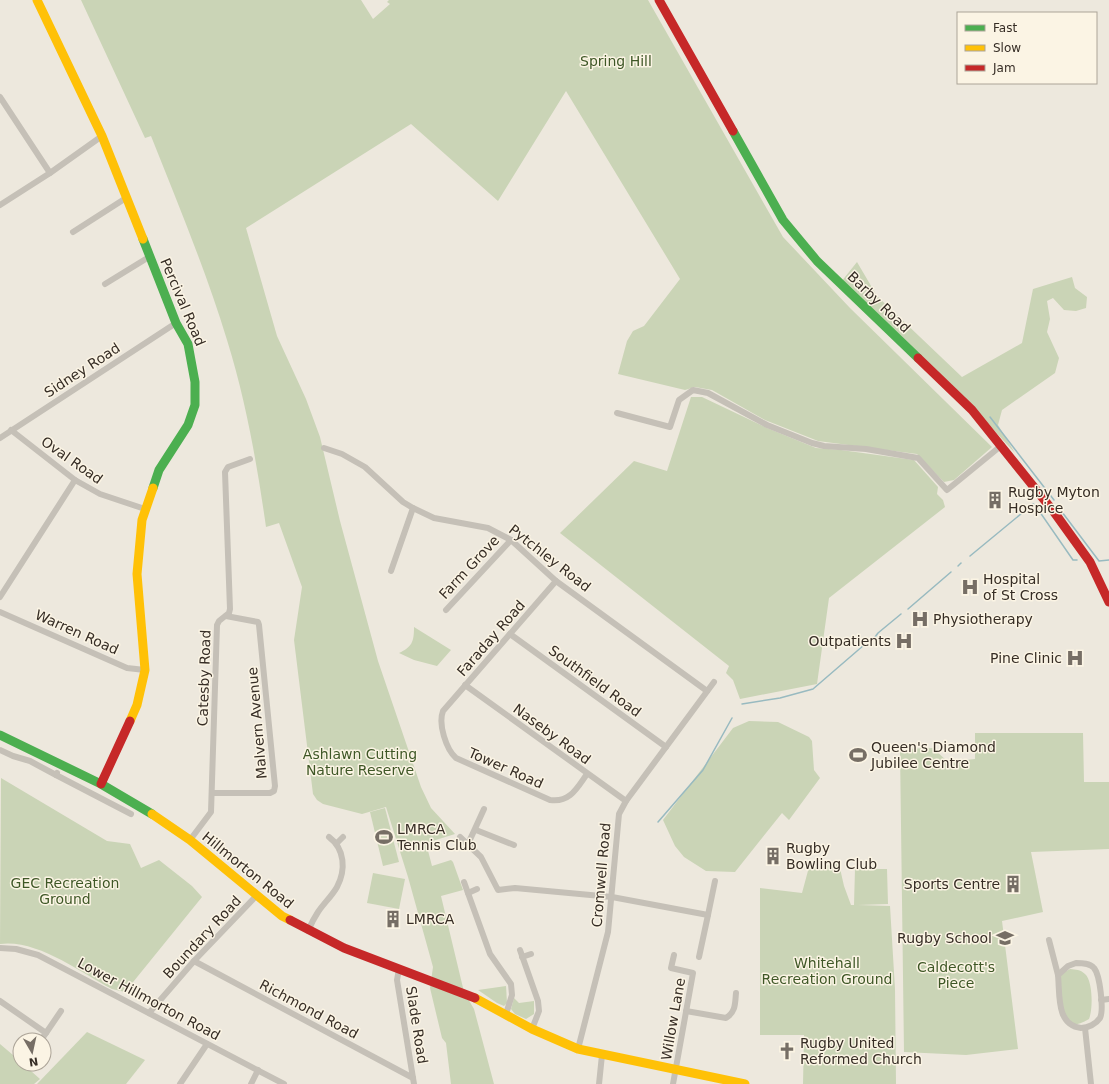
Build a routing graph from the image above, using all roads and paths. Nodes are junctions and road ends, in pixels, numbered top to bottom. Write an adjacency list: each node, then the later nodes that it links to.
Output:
1 (37, 0): 4 (main road, Percival Road)
2 (658, 0): 15 (main road, Barby Road)
3 (0, 97): 5 (street)
4 (102, 136): 5 (street); 6 (main road, Percival Road)
5 (50, 173): 7 (street)
6 (126, 198): 8 (street); 9 (main road, Percival Road)
7 (0, 205)
8 (73, 232)
9 (149, 257): 10 (street); 11 (main road, Percival Road)
10 (105, 284)
11 (176, 323): 13 (street, Sidney Road); 20 (main road, Percival Road)
12 (617, 413): 15 (street)
13 (11, 430): 14 (street, Sidney Road); 18 (street, Oval Road)
14 (0, 438)
15 (1002, 445): 25 (main road, Barby Road)
16 (324, 448): 19 (street, Pytchley Road)
17 (250, 459): 28 (street, Catesby Road)
18 (75, 480): 20 (street, Oval Road); 24 (street)
19 (414, 508): 21 (street, Pytchley Road); 22 (street)
20 (145, 509): 30 (main road, Percival Road)
21 (511, 540): 23 (street, Pytchley Road); 26 (street, Farm Grove)
22 (391, 571)
23 (556, 581): 29 (street, Faraday Road); 33 (street, Pytchley Road)
24 (0, 597)
25 (1109, 602)
26 (446, 610)
27 (0, 612): 30 (street, Warren Road)
28 (226, 616): 42 (street, Catesby Road); 42 (street, Malvern Avenue)
29 (510, 634): 32 (street, Faraday Road); 36 (street, Southfield Road)
30 (145, 670): 41 (main road, Percival Road)
31 (714, 682): 33 (street, Cromwell Road)
32 (466, 685): 34 (street, Faraday Road); 39 (street, Naseby Road)
33 (707, 691): 36 (street, Cromwell Road)
34 (443, 711): 39 (street, Tower Road)
35 (0, 735): 38 (main road, Hillmorton Road)
36 (666, 747): 43 (street, Cromwell Road)
37 (0, 750): 40 (street)
38 (62, 764): 40 (street); 41 (main road, Hillmorton Road)
39 (587, 774): 43 (street, Naseby Road)
40 (56, 775): 45 (street)
41 (102, 784): 50 (main road, Hillmorton Road)
42 (212, 793): 50 (street, Catesby Road)
43 (626, 801): 57 (street, Cromwell Road)
44 (484, 808): 46 (street)
45 (132, 814)
46 (476, 830): 52 (street); 53 (street)
47 (329, 837): 51 (street)
48 (343, 837): 51 (street)
49 (460, 837): 52 (street)
50 (190, 840): 56 (main road, Hillmorton Road)
51 (337, 843): 59 (street)
52 (468, 844): 57 (street)
53 (514, 845)
54 (715, 881): 58 (street)
55 (464, 882): 77 (street)
56 (258, 895): 59 (main road, Hillmorton Road); 67 (street, Boundary Road)
57 (612, 897): 58 (street); 83 (street, Cromwell Road)
58 (708, 915): 66 (street)
59 (308, 931): 68 (main road, Hillmorton Road)
60 (1048, 940): 69 (street)
61 (0, 948): 76 (street, Lower Hillmorton Road)
62 (520, 950): 65 (street)
63 (530, 954): 65 (street)
64 (674, 955): 74 (street, Willow Lane)
65 (522, 957): 79 (street)
66 (699, 957)
67 (194, 961): 76 (street, Boundary Road); 87 (street, Richmond Road)
68 (399, 970): 77 (main road, Hillmorton Road); 87 (street, Slade Road)
69 (1058, 975): 72 (street); 78 (street)
70 (736, 993): 74 (street)
71 (1109, 999): 72 (street)
72 (1101, 1000): 78 (street)
73 (0, 1001): 80 (street)
74 (686, 1011): 85 (street, Willow Lane)
75 (60, 1012): 81 (street)
76 (149, 1013): 82 (street, Lower Hillmorton Road)
77 (506, 1014): 79 (main road, Hillmorton Road)
78 (1085, 1028): 94 (street)
79 (532, 1029): 83 (main road, Hillmorton Road)
80 (45, 1032)
81 (47, 1032)
82 (207, 1044): 86 (street, Lower Hillmorton Road); 88 (street)
83 (578, 1049): 84 (main road, Hillmorton Road)
84 (602, 1055): 85 (main road, Hillmorton Road); 91 (street)
85 (676, 1069): 92 (street, Willow Lane); 93 (main road, Hillmorton Road)
86 (258, 1070): 89 (street); 90 (street, Lower Hillmorton Road)
87 (414, 1081)
88 (180, 1084)
89 (251, 1084)
90 (284, 1084)
91 (599, 1084)
92 (674, 1084)
93 (745, 1084)
94 (1090, 1084)

